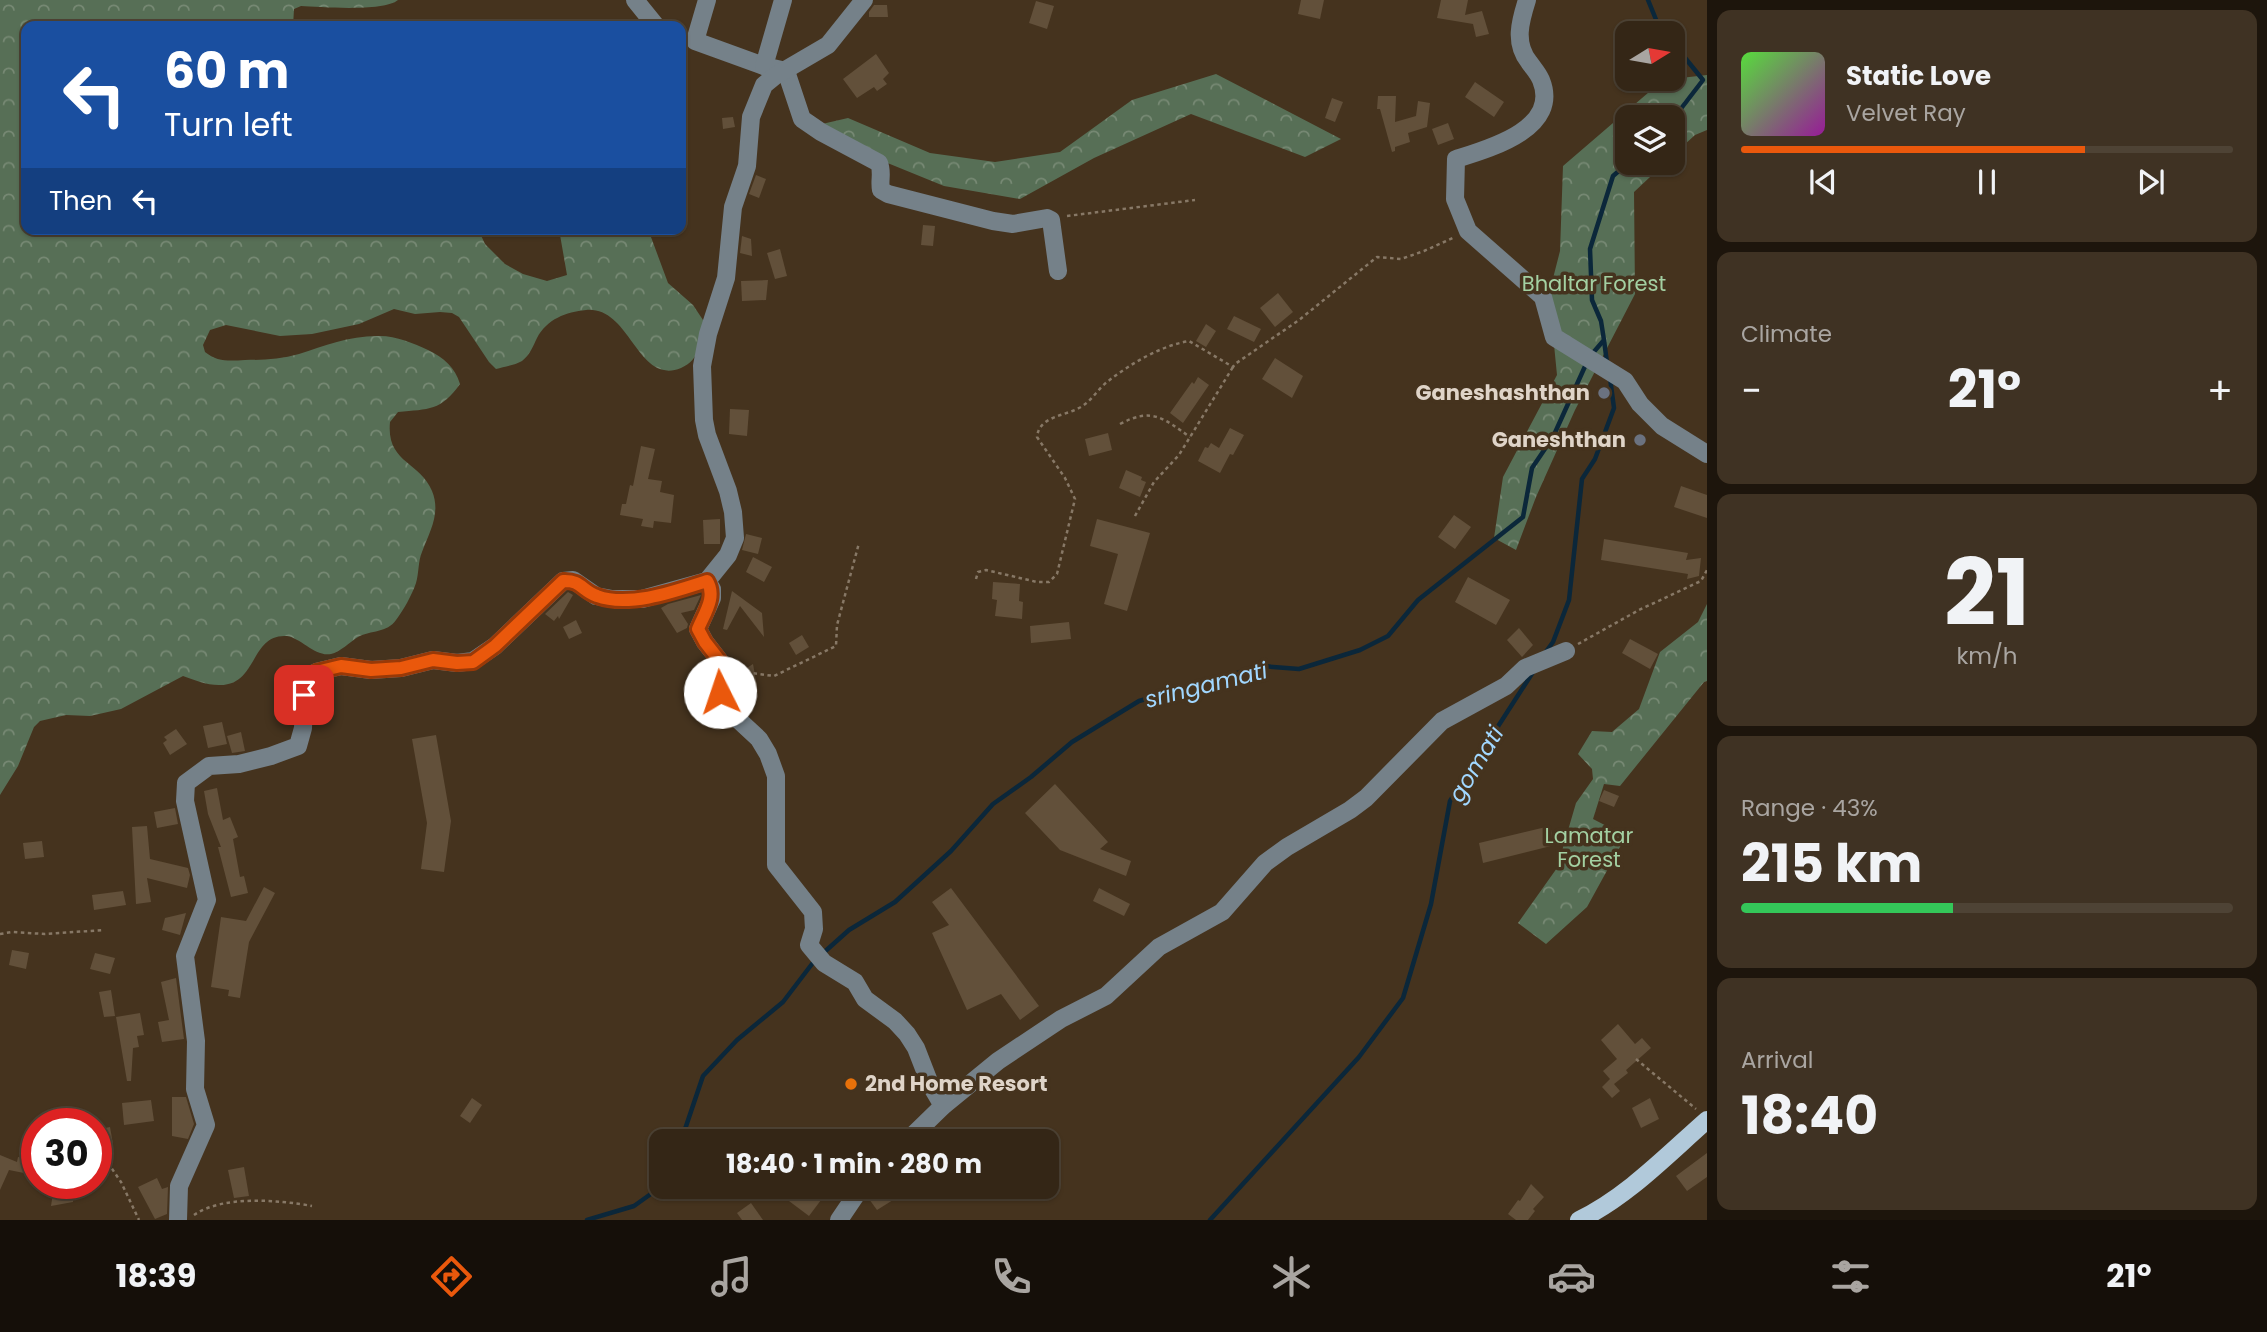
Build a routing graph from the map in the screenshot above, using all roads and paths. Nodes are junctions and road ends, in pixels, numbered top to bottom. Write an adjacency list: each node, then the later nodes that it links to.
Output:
1 (635, 0): 6 (street)
2 (707, 0): 7 (street)
3 (783, 0): 8 (street)
4 (864, 0): 9 (street)
5 (1527, 0): 12 (street)
6 (652, 21)
7 (688, 39): 8 (street)
8 (764, 66): 9 (street)
9 (786, 71): 11 (street); 22 (street)
10 (1195, 200): 11 (path)
11 (1047, 219): 13 (street)
12 (1468, 231): 14 (path); 17 (street)
13 (1058, 271)
14 (1233, 367): 16 (path); 21 (path)
15 (1120, 425): 16 (path)
16 (1190, 437): 18 (path)
17 (1707, 454)
18 (1135, 516)
19 (859, 543): 24 (path)
20 (1707, 570): 23 (path)
21 (976, 579)
22 (707, 581): 24 (street); 34 (street)
23 (1566, 651): 28 (street)
24 (720, 680): 28 (street)
25 (104, 930): 26 (path)
26 (0, 934)
27 (1636, 1059): 29 (path)
28 (943, 1105): 30 (street)
29 (1702, 1115): 37 (main road)
30 (918, 1129)
31 (112, 1169): 35 (path)
32 (853, 1199): 36 (street)
33 (312, 1206): 34 (path)
34 (184, 1219)
35 (139, 1220)
36 (839, 1220)
37 (1579, 1220)

